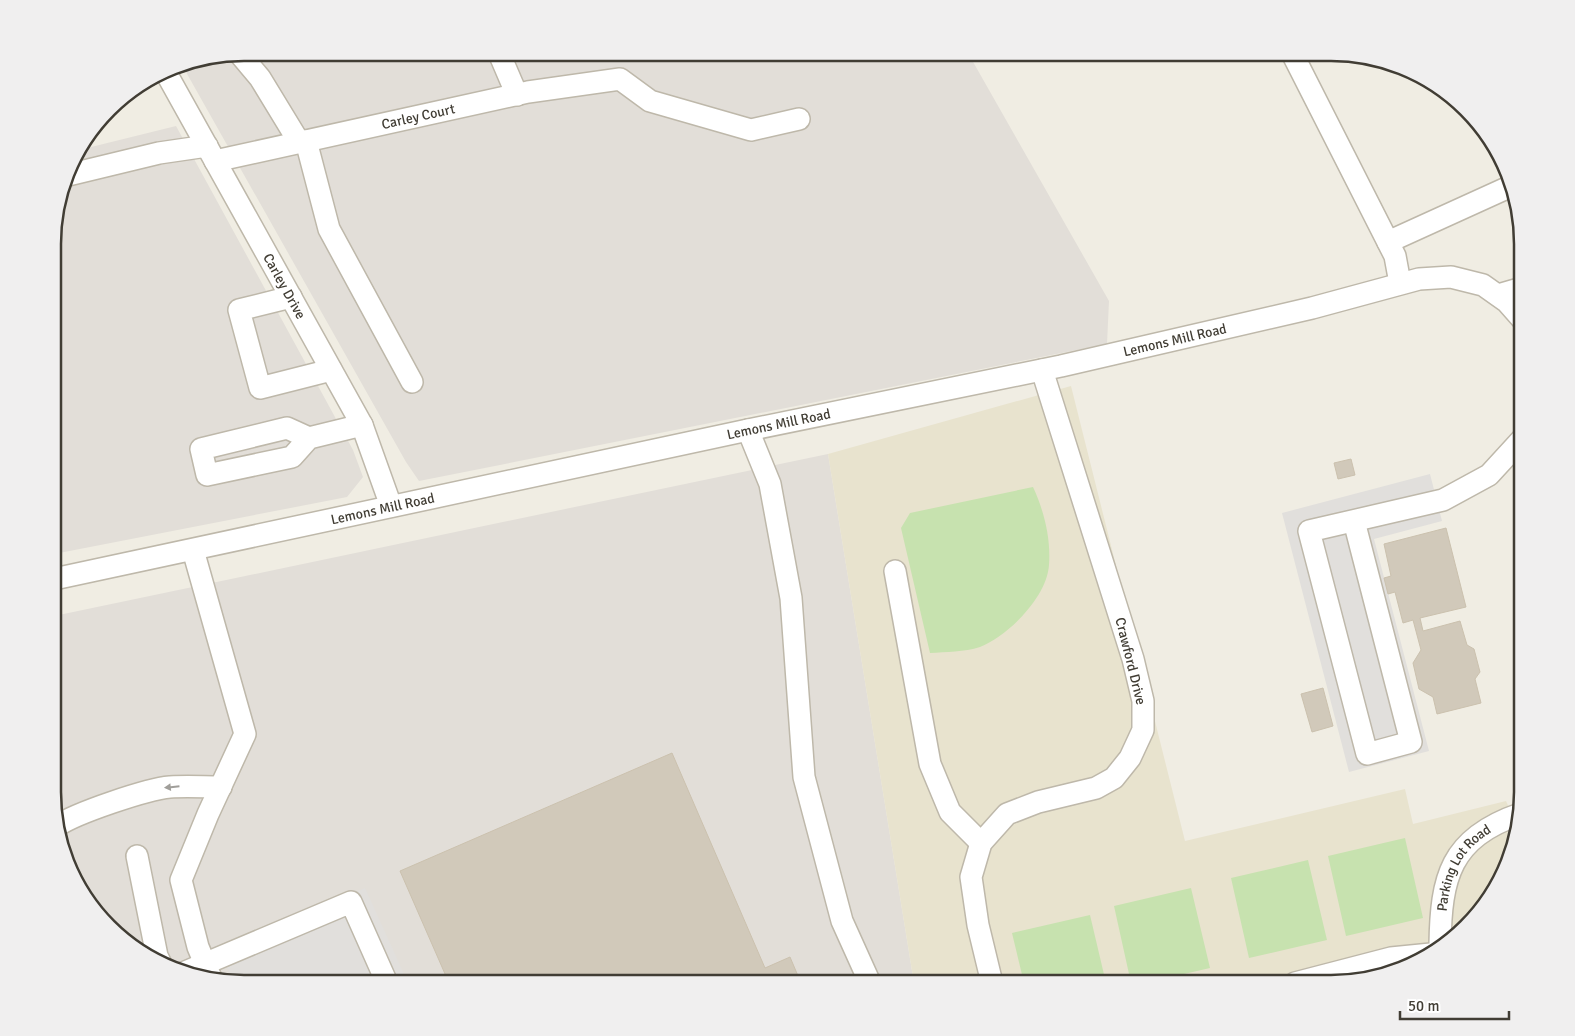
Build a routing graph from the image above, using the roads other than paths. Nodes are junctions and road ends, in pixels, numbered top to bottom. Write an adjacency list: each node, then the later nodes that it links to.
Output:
1 (245, 61): 7 (street)
2 (503, 61): 5 (street)
3 (1297, 61): 11 (street)
4 (169, 77): 8 (street, Carley Drive)
5 (517, 95): 6 (street, Carley Court); 7 (street, Carley Court)
6 (799, 119)
7 (303, 141): 8 (street, Carley Court); 19 (street)
8 (211, 153): 9 (street, Carley Court); 15 (street, Carley Drive)
9 (75, 173)
10 (1505, 189): 11 (street)
11 (1388, 242): 12 (street)
12 (1400, 283): 14 (street, Lemons Mill Road); 18 (street, Lemons Mill Road)
13 (1514, 290): 14 (street)
14 (1498, 295): 16 (street, Lemons Mill Road)
15 (291, 297): 17 (street, Carley Drive); 17 (street)
16 (1514, 311)
17 (331, 370): 20 (street, Carley Drive)
18 (1042, 370): 21 (street, Lemons Mill Road); 32 (street, Crawford Drive)
19 (412, 382)
20 (362, 425): 22 (street); 24 (street, Carley Drive)
21 (748, 430): 24 (street, Lemons Mill Road); 40 (street)
22 (309, 438)
23 (1514, 448): 25 (street)
24 (392, 506): 26 (street, Lemons Mill Road)
25 (1354, 521): 25 (street)
26 (193, 550): 28 (street, Lemons Mill Road); 29 (street)
27 (895, 571): 32 (street)
28 (61, 578)
29 (221, 787): 31 (street, one-way to 31); 37 (street)
30 (1512, 818): 34 (street, Parking Lot Road)
31 (64, 822)
32 (981, 843): 41 (street, Crawford Drive)
33 (137, 856): 35 (street)
34 (1440, 939)
35 (154, 950)
36 (1412, 956): 42 (street)
37 (208, 971)
38 (210, 971): 39 (street)
39 (383, 975)
40 (866, 975)
41 (990, 975)
42 (1326, 975)

